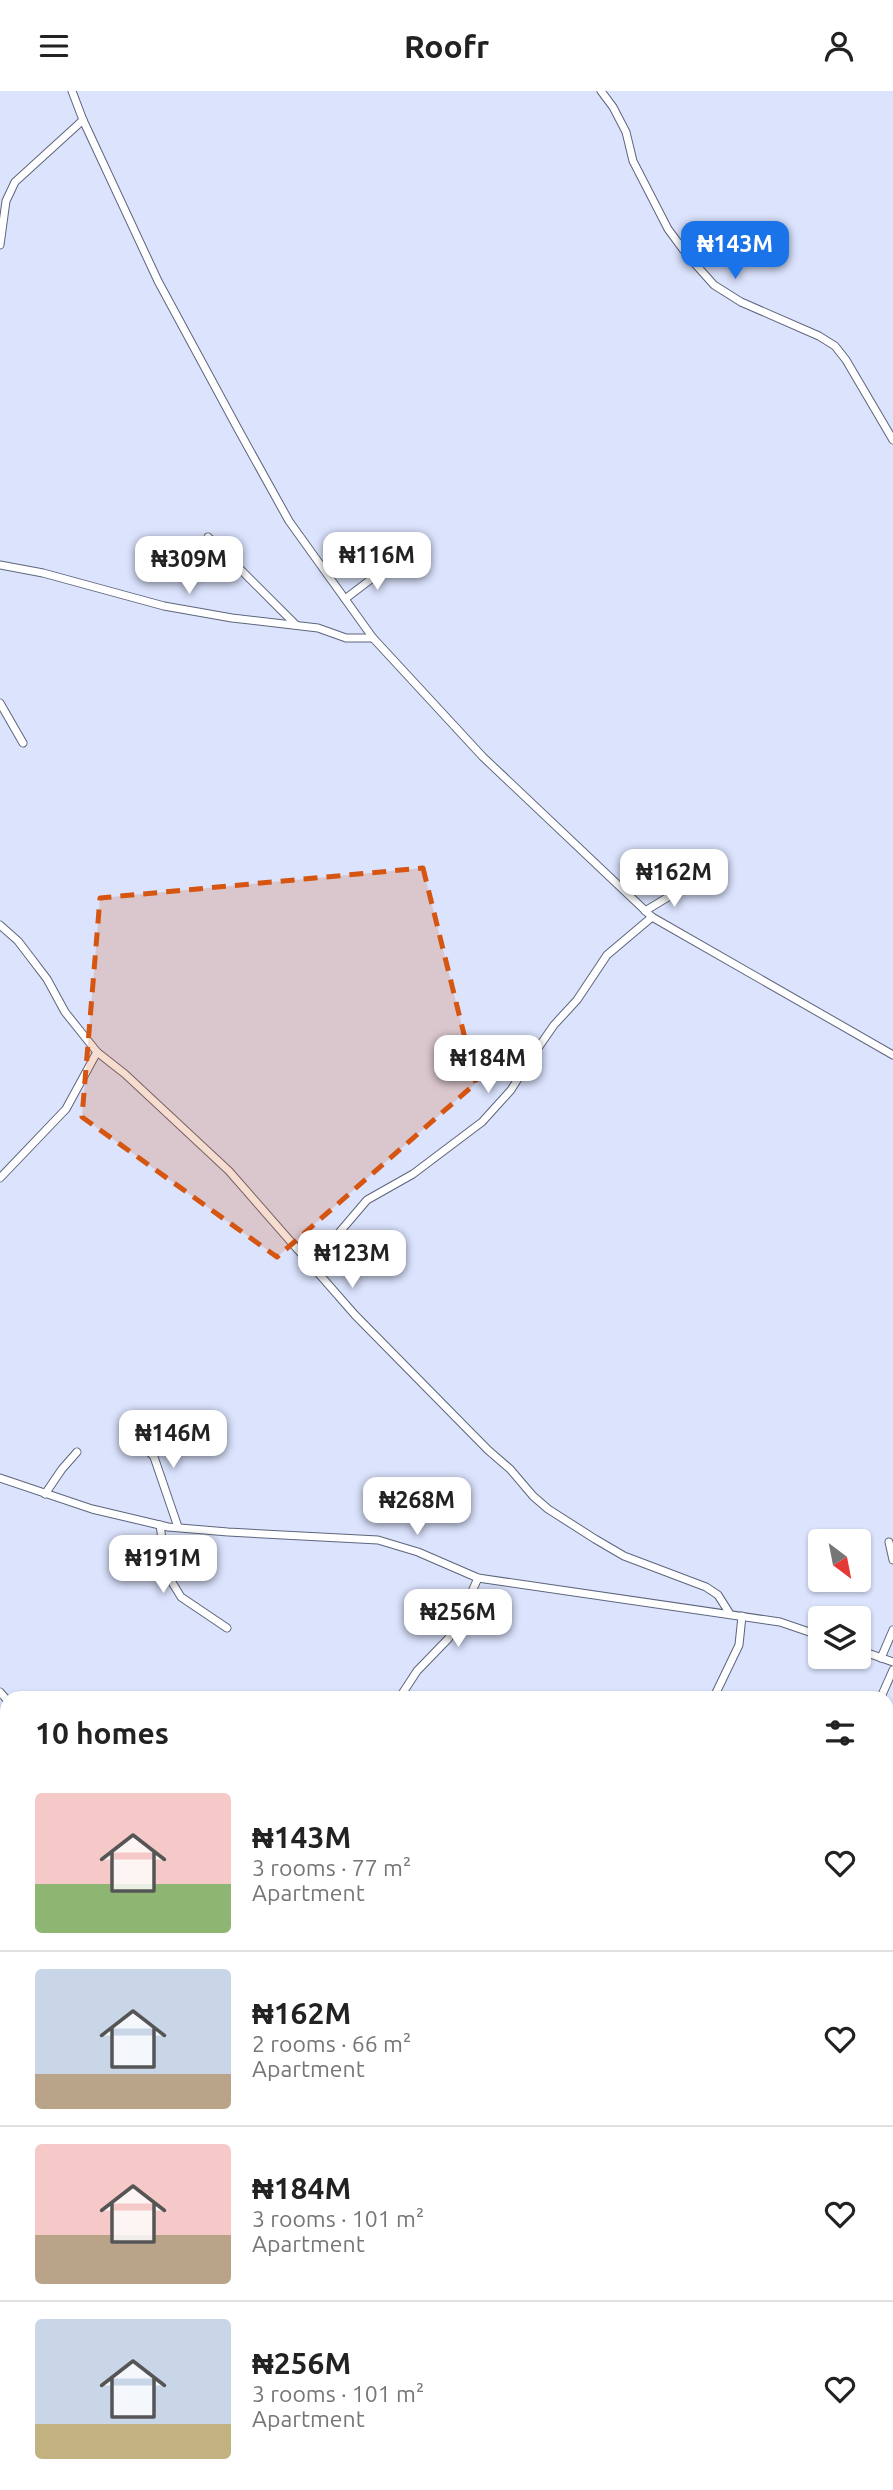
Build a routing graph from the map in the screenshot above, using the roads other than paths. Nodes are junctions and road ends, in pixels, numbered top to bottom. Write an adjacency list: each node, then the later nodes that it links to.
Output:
1 (72, 91): 3 (street)
2 (601, 91): 5 (street)
3 (83, 120): 4 (street); 9 (street)
4 (0, 245)
5 (893, 440)
6 (208, 537): 10 (street)
7 (391, 563): 9 (street)
8 (0, 565): 10 (street)
9 (345, 599): 11 (street)
10 (297, 626): 11 (street)
11 (373, 638): 15 (street)
12 (0, 703): 13 (street)
13 (23, 743)
14 (688, 885): 15 (street)
15 (649, 913): 18 (street); 20 (street)
16 (0, 925): 17 (street)
17 (97, 1052): 19 (street); 20 (street)
18 (893, 1055)
19 (0, 1178)
20 (309, 1262): 30 (street)
21 (133, 1434): 26 (street)
22 (77, 1452): 24 (street)
23 (0, 1478): 24 (street)
24 (45, 1494): 25 (street)
25 (160, 1525): 26 (street); 32 (street)
26 (178, 1527): 29 (street)
27 (889, 1542): 28 (street)
28 (893, 1560)
29 (478, 1578): 30 (street); 39 (street)
30 (730, 1614): 31 (street)
31 (742, 1616): 34 (street); 40 (street)
32 (227, 1628)
33 (893, 1630): 36 (street)
34 (808, 1632)
35 (871, 1654): 36 (street)
36 (881, 1658): 37 (street)
37 (893, 1661)
38 (893, 1670): 41 (street)
39 (404, 1691)
40 (717, 1691)
41 (884, 1691)

